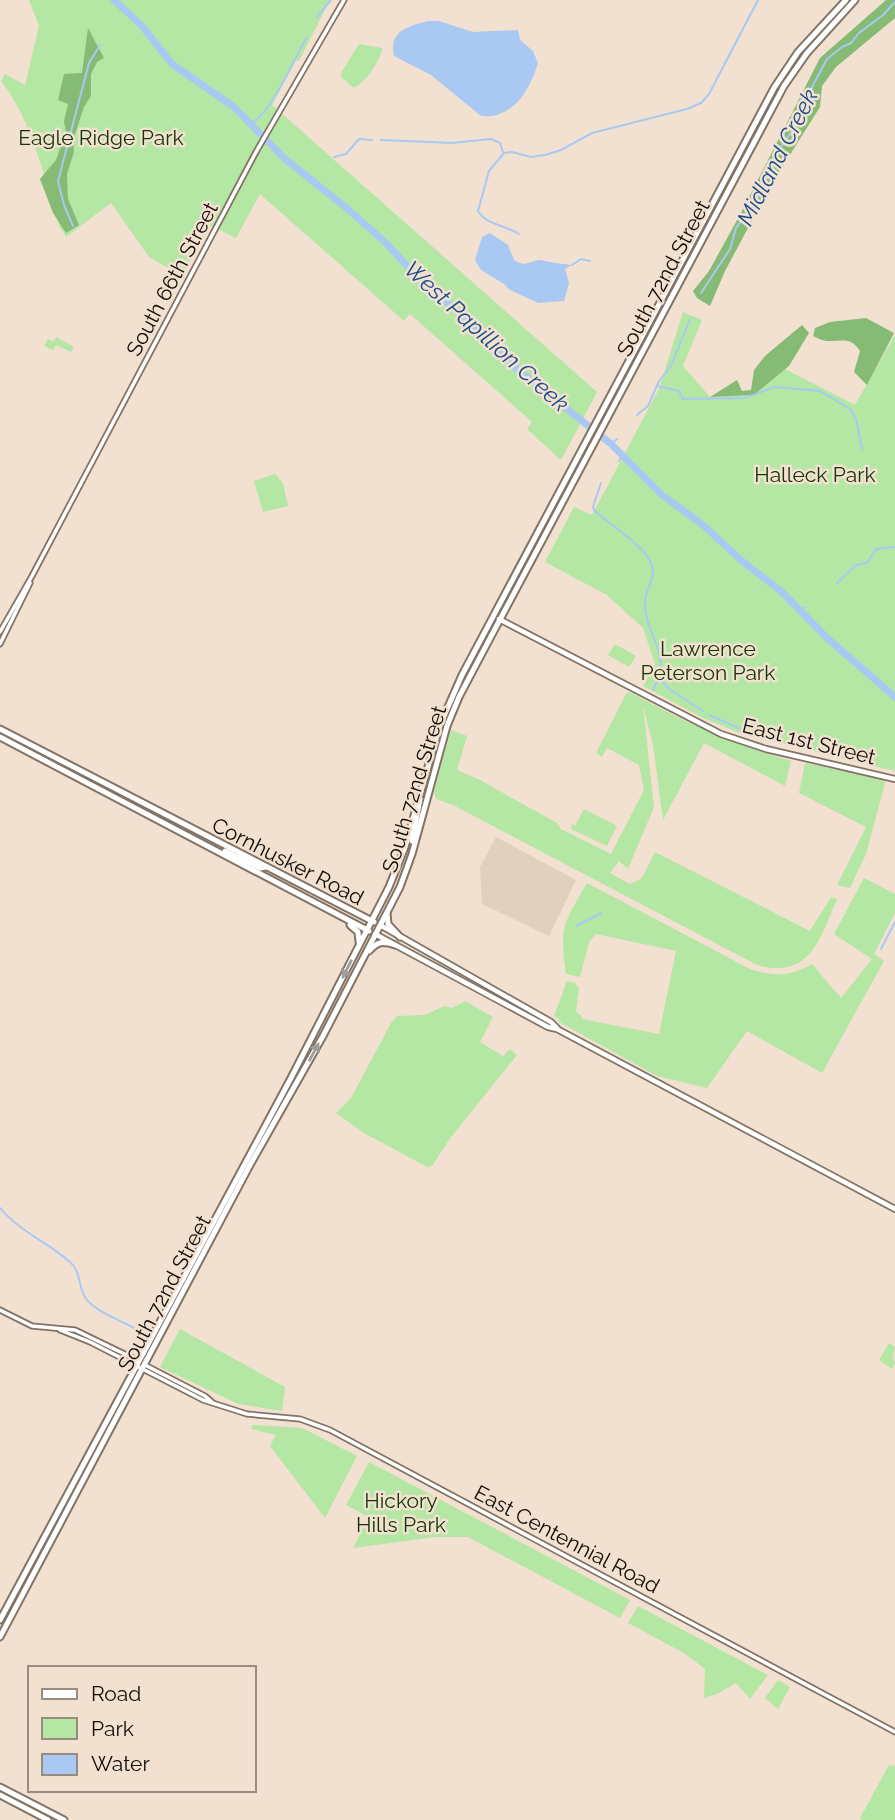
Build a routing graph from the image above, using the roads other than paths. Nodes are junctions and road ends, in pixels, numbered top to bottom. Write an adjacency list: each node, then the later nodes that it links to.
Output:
1 (344, 0): 5 (street, South 66th Street)
2 (846, 0): 4 (main road, South 72nd Street)
3 (855, 0): 4 (main road, South 72nd Street)
4 (605, 413): 6 (main road, South 72nd Street); 6 (main road, South 72nd Street)
5 (32, 576): 7 (street, South 66th Street); 8 (street, South 66th Street)
6 (496, 617): 11 (main road, South 72nd Street); 12 (main road, East 1st Street); 14 (main road, South 72nd Street)
7 (0, 632)
8 (0, 644)
9 (0, 729): 17 (main road, Cornhusker Road)
10 (0, 737): 15 (main road, Cornhusker Road)
11 (432, 749): 13 (main road, South 72nd Street); 14 (main road)
12 (895, 779)
13 (419, 797): 16 (main road); 19 (main road, South 72nd Street)
14 (426, 799): 16 (main road, South 72nd Street)
15 (206, 844): 17 (main road); 18 (main road, Cornhusker Road)
16 (412, 854): 20 (main road, South 72nd Street)
17 (266, 867): 21 (main road, Cornhusker Road)
18 (271, 880): 24 (main road, Cornhusker Road); 28 (main road)
19 (381, 901): 21 (main road); 22 (main road, South 72nd Street)
20 (387, 911): 23 (main road, South 72nd Street); 26 (main road)
21 (355, 912): 22 (main road, Cornhusker Road)
22 (371, 921): 23 (main road, Cornhusker Road); 24 (main road, South 72nd Street)
23 (380, 925): 25 (main road, South 72nd Street); 26 (main road, Cornhusker Road)
24 (367, 930): 25 (main road, Cornhusker Road); 28 (main road, South 72nd Street)
25 (375, 934): 27 (main road, Cornhusker Road); 29 (main road, South 72nd Street)
26 (400, 937): 30 (main road, Cornhusker Road)
27 (395, 945): 29 (main road); 30 (main road, Cornhusker Road)
28 (358, 947): 33 (main road, South 72nd Street, one-way to 33)
29 (363, 958): 33 (main road, South 72nd Street, one-way to 29)
30 (557, 1028): 31 (main road, Cornhusker Road)
31 (895, 1209)
32 (0, 1310): 33 (street, East Centennial Road)
33 (140, 1365): 34 (main road, South 72nd Street); 35 (main road, South 72nd Street); 36 (street, East Centennial Road)
34 (0, 1620)
35 (0, 1637)
36 (895, 1732)
37 (0, 1787): 40 (main road)
38 (0, 1795): 39 (main road)
39 (48, 1820)
40 (64, 1820)

